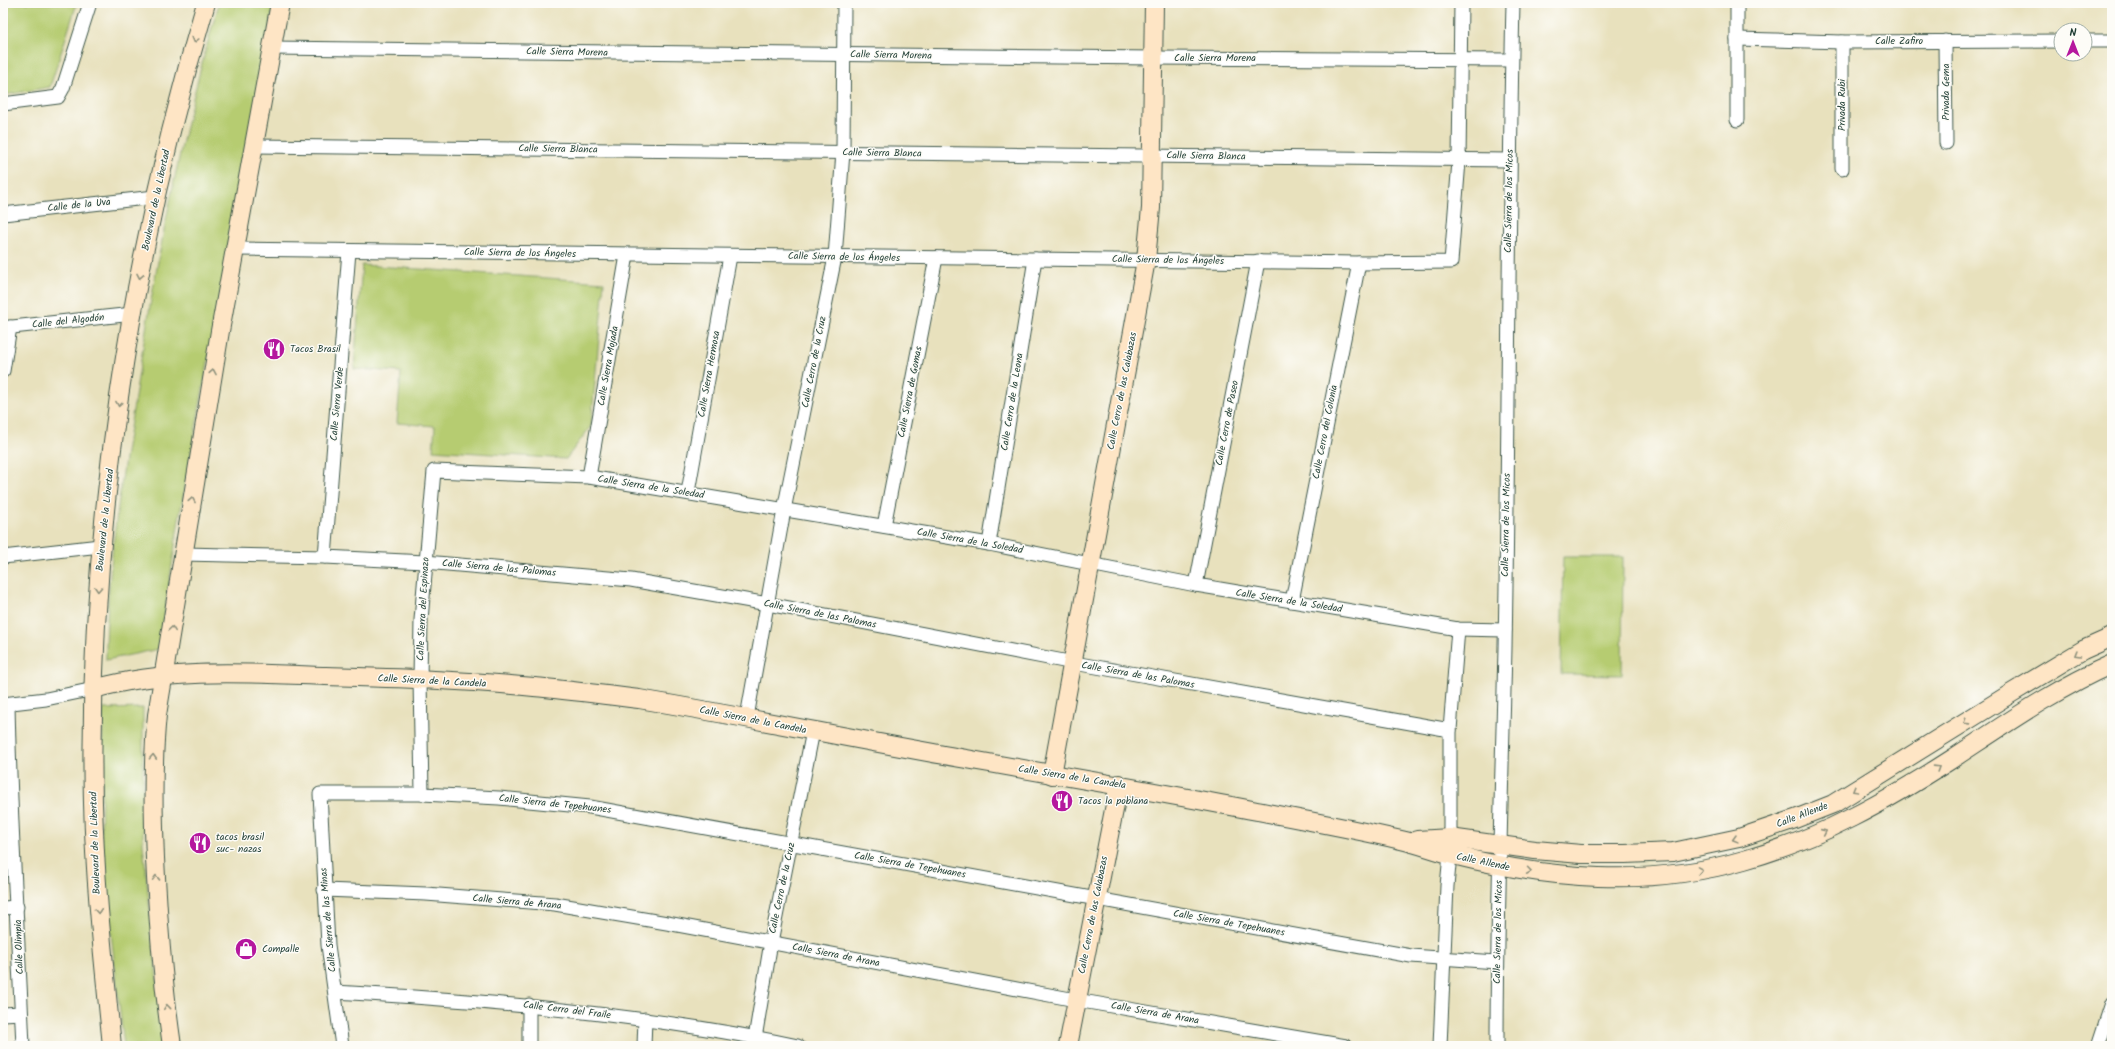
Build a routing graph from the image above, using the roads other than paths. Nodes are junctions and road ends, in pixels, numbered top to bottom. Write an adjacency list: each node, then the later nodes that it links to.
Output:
1 (90, 3): 20 (street)
2 (206, 3): 29 (street, Boulevard de la Libertad, one-way to 29)
3 (280, 3): 15 (street)
4 (844, 3): 16 (street, Calle Cerro de la Cruz)
5 (1154, 3): 17 (street, Calle Cerro de las Calabazas)
6 (1461, 3): 18 (street)
7 (1513, 3): 19 (street, Calle Sierra de los Micos)
8 (1737, 5): 9 (street)
9 (1737, 39): 14 (street, Calle Zafiro); 21 (street)
10 (1945, 41): 11 (street, Calle Zafiro); 14 (street, Calle Zafiro); 22 (street, Privada Gema)
11 (2053, 41)
12 (2093, 41): 13 (street)
13 (2112, 41)
14 (1842, 42): 28 (street, Privada Rubi)
15 (271, 48): 16 (street, Calle Sierra Morena); 23 (street)
16 (844, 55): 17 (street, Calle Sierra Morena); 24 (street, Calle Cerro de la Cruz)
17 (1154, 58): 18 (street, Calle Sierra Morena); 25 (street, Calle Cerro de las Calabazas)
18 (1461, 60): 19 (street, Calle Sierra Morena); 26 (street)
19 (1511, 60): 27 (street, Calle Sierra de los Micos)
20 (3, 104)
21 (1737, 120)
22 (1946, 143)
23 (255, 146): 24 (street, Calle Sierra Blanca); 31 (street)
24 (843, 152): 25 (street, Calle Sierra Blanca); 35 (street, Calle Cerro de la Cruz)
25 (1152, 155): 26 (street, Calle Sierra Blanca); 38 (street, Calle Cerro de las Calabazas)
26 (1459, 160): 27 (street, Calle Sierra Blanca); 40 (street, Calle Sierra de los Ángeles)
27 (1509, 160): 60 (street, Calle Sierra de los Micos)
28 (1842, 169)
29 (155, 197): 30 (street, Calle de la Uva); 41 (street, Boulevard de la Libertad, one-way to 41)
30 (3, 214)
31 (237, 249): 32 (street, Calle Sierra de los Ángeles); 51 (street, one-way to 31)
32 (349, 251): 33 (street, Calle Sierra de los Ángeles); 53 (street, Calle Sierra Verde)
33 (627, 255): 34 (street, Calle Sierra de los Ángeles); 45 (street, Calle Sierra Mojada)
34 (730, 256): 35 (street, Calle Sierra de los Ángeles); 46 (street, Calle Sierra Hermosa)
35 (835, 257): 36 (street, Calle Sierra de los Ángeles); 47 (street, Calle Cerro de la Cruz)
36 (936, 258): 37 (street, Calle Sierra de los Ángeles); 48 (street, Calle Sierra de Gomas)
37 (1035, 259): 38 (street, Calle Sierra de los Ángeles); 49 (street, Calle Cerro de la Leona)
38 (1146, 260): 39 (street, Calle Sierra de los Ángeles); 55 (street, Calle Cerro de las Calabazas)
39 (1258, 261): 40 (street, Calle Sierra de los Ángeles); 56 (street, Calle Cerro de Paseo)
40 (1359, 263): 57 (street, Calle Cerro del Colonia)
41 (133, 314): 42 (street, Calle del Algodón); 50 (street, Boulevard de la Libertad, one-way to 50)
42 (7, 328): 43 (street)
43 (3, 371)
44 (434, 472): 45 (street, Calle Sierra de la Soledad); 54 (street, Calle Sierra del Espinazo)
45 (589, 477): 46 (street, Calle Sierra de la Soledad)
46 (688, 492): 47 (street, Calle Sierra de la Soledad)
47 (784, 510): 48 (street, Calle Sierra de la Soledad); 58 (street, Calle Cerro de la Cruz)
48 (884, 526): 49 (street, Calle Sierra de la Soledad)
49 (989, 544): 55 (street, Calle Sierra de la Soledad)
50 (100, 546): 52 (street); 66 (street, Boulevard de la Libertad, one-way to 66)
51 (183, 554): 53 (street, Calle Sierra de las Palomas); 64 (street, one-way to 51)
52 (3, 557)
53 (325, 557): 54 (street, Calle Sierra de las Palomas)
54 (425, 562): 58 (street, Calle Sierra de las Palomas); 65 (street, Calle Sierra del Espinazo)
55 (1090, 563): 56 (street, Calle Sierra de la Soledad); 62 (street, Calle Cerro de las Calabazas)
56 (1196, 585): 57 (street, Calle Sierra de la Soledad)
57 (1292, 601): 59 (street, Calle Sierra de la Soledad)
58 (768, 604): 62 (street, Calle Sierra de las Palomas); 68 (street, Calle Cerro de la Cruz)
59 (1458, 629): 60 (street, Calle Sierra de la Soledad); 69 (street)
60 (1505, 630): 77 (street, Calle Sierra de los Micos)
61 (2112, 638): 79 (street, Calle Allende, one-way to 79)
62 (1074, 663): 69 (street, Calle Sierra de las Palomas); 71 (street, Calle Cerro de las Calabazas)
63 (2112, 664): 81 (street, Calle Allende, one-way to 63)
64 (165, 674): 65 (street, Calle Sierra de la Candela); 66 (street, Calle Sierra de la Candela); 99 (street, one-way to 64)
65 (420, 679): 68 (street, Calle Sierra de la Candela); 74 (street, Calle Sierra del Espinazo)
66 (94, 689): 67 (street); 98 (street, Boulevard de la Libertad, one-way to 98)
67 (5, 704): 75 (street, Calle Olimpia)
68 (747, 717): 70 (street, Calle Sierra de la Candela)
69 (1450, 730): 78 (street)
70 (813, 731): 71 (street, Calle Sierra de la Candela); 76 (street, Calle Cerro de la Cruz)
71 (1052, 775): 72 (street, Calle Sierra de la Candela)
72 (1119, 784): 78 (street, Calle Sierra de la Candela); 83 (street, Calle Cerro de las Calabazas)
73 (320, 794): 74 (street, Calle Sierra de Tepehuanes); 82 (street, Calle Sierra de las Minas)
74 (422, 794): 76 (street, Calle Sierra de Tepehuanes)
75 (7, 809): 84 (street, Calle Olimpia)
76 (792, 843): 83 (street, Calle Sierra de Tepehuanes); 86 (street, Calle Cerro de la Cruz)
77 (1500, 845): 78 (street, Calle Allende); 79 (street, Calle Allende); 80 (street, Calle Sierra de los Micos)
78 (1450, 846): 80 (street, Calle Allende); 87 (street)
79 (1673, 852): 81 (street)
80 (1499, 866): 81 (street, Calle Allende, one-way to 81); 88 (street, Calle Sierra de los Micos)
81 (1676, 874)
82 (324, 890): 86 (street, Calle Sierra de Arana); 89 (street, Calle Sierra de las Minas)
83 (1096, 898): 87 (street, Calle Sierra de Tepehuanes); 90 (street, Calle Cerro de las Calabazas)
84 (18, 907): 85 (street); 93 (street, Calle Olimpia)
85 (3, 908)
86 (771, 942): 90 (street, Calle Sierra de Arana); 96 (street, Calle Cerro de la Cruz)
87 (1444, 960): 88 (street, Calle Sierra de Tepehuanes); 106 (street)
88 (1497, 962): 107 (street, Calle Sierra de los Micos)
89 (335, 992): 92 (street, Calle Cerro del Fraile); 100 (street, Calle Sierra de las Minas)
90 (1076, 1000): 104 (street, Calle Cerro de las Calabazas); 105 (street, Calle Sierra de Arana)
91 (2112, 1003): 108 (street)
92 (529, 1005): 95 (street, Calle Cerro del Fraile); 101 (street)
93 (21, 1013): 94 (street); 97 (street, Calle Olimpia)
94 (3, 1014)
95 (645, 1019): 96 (street, Calle Cerro del Fraile); 102 (street)
96 (754, 1041): 103 (street, Calle Cerro del Fraile)
97 (23, 1046)
98 (112, 1046)
99 (172, 1046)
100 (342, 1046)
101 (529, 1046)
102 (644, 1046)
103 (798, 1046)
104 (1068, 1046)
105 (1346, 1046)
106 (1440, 1046)
107 (1497, 1046)
108 (2098, 1046)

